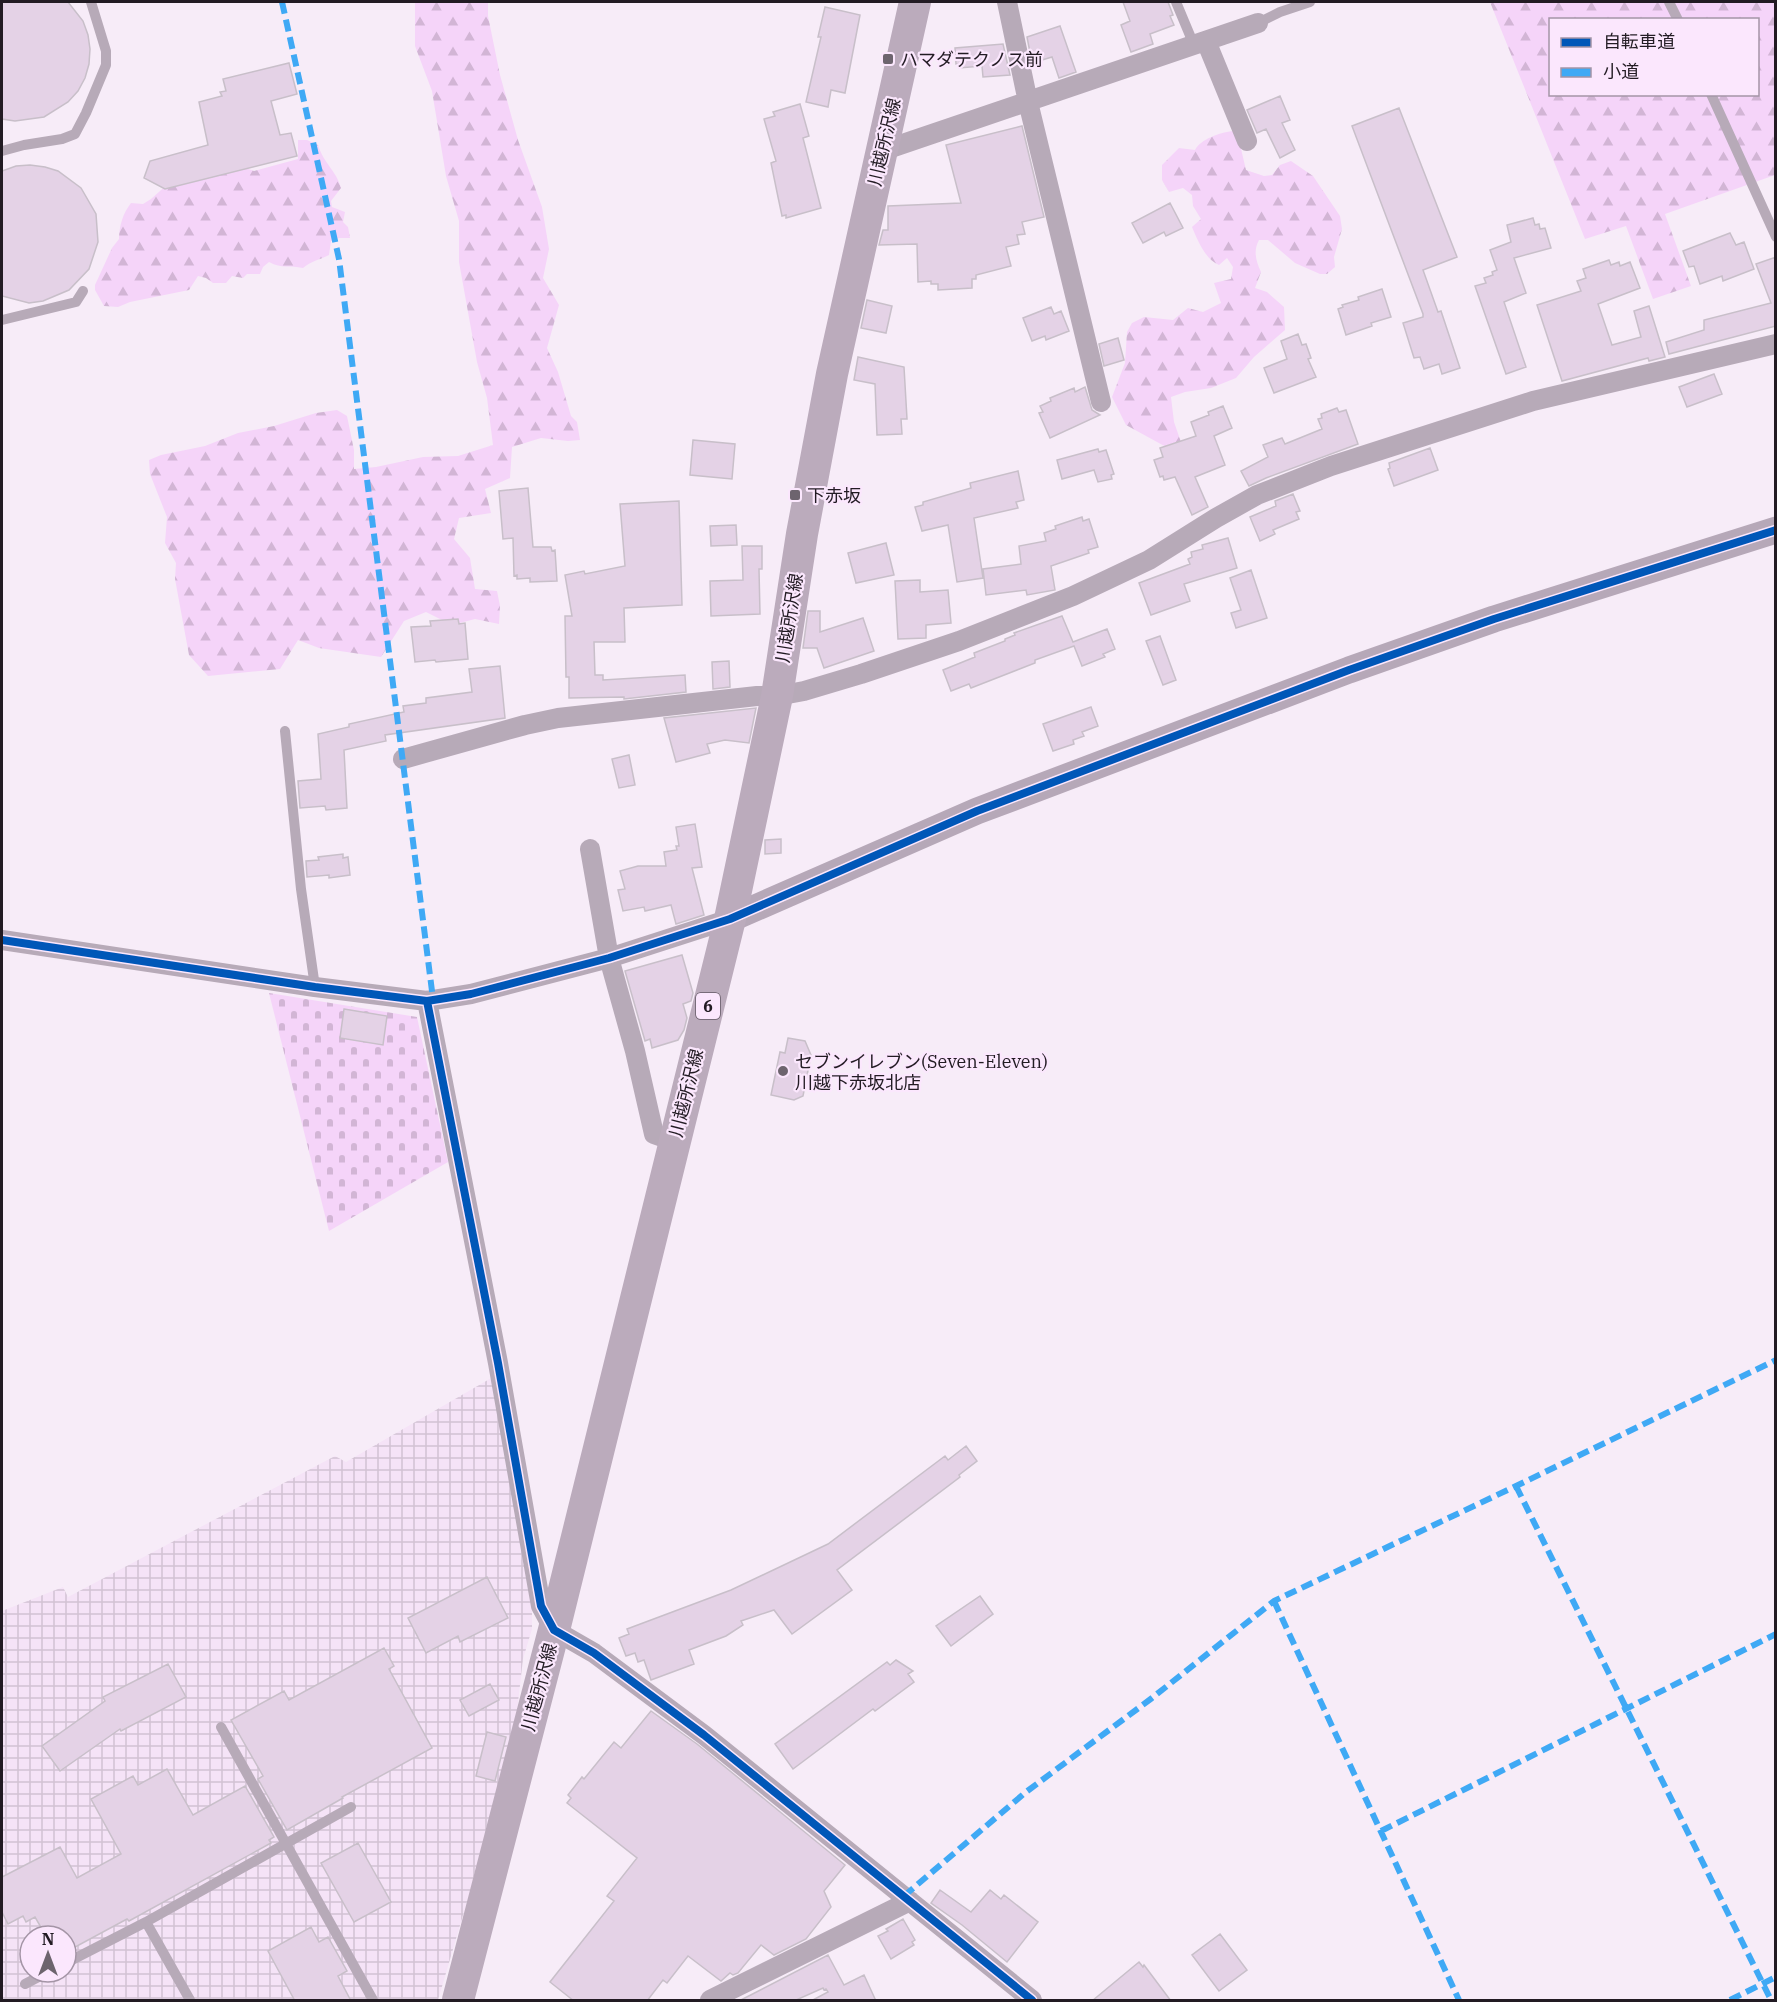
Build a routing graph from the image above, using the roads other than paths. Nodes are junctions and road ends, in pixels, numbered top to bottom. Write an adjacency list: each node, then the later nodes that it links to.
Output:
1 (91, 2): 14 (lane)
2 (915, 2): 13 (main road, 川越所沢線 / 6)
3 (1007, 2): 11 (street)
4 (1176, 2): 9 (lane)
5 (1310, 2): 8 (lane)
6 (1669, 2): 7 (lane)
7 (1676, 18)
8 (1258, 23): 9 (street)
9 (1200, 43): 11 (street); 12 (street)
10 (1713, 96): 15 (lane)
11 (1028, 102): 13 (street); 19 (street)
12 (1246, 141)
13 (882, 151): 21 (main road, 川越所沢線 / 6)
14 (2, 152)
15 (1776, 237)
16 (83, 291): 17 (lane)
17 (2, 320)
18 (1776, 344): 21 (street)
19 (1101, 402)
20 (1776, 530): 25 (street)
21 (777, 696): 23 (street); 25 (main road, 川越所沢線 / 6)
22 (285, 731): 28 (lane)
23 (403, 759)
24 (590, 849): 27 (street)
25 (730, 919): 27 (street); 30 (main road, 川越所沢線 / 6)
26 (2, 940): 28 (street)
27 (609, 958): 29 (street); 30 (street)
28 (315, 987): 29 (street)
29 (427, 1001): 31 (street)
30 (674, 1141): 31 (main road, 川越所沢線 / 6)
31 (554, 1630): 35 (street); 40 (main road, 川越所沢線 / 6)
32 (221, 1727): 34 (lane)
33 (351, 1807): 34 (lane)
34 (285, 1844): 36 (lane); 39 (lane)
35 (910, 1901): 41 (street); 42 (street)
36 (146, 1922): 37 (lane); 38 (lane)
37 (78, 1957)
38 (190, 2001)
39 (373, 2001)
40 (458, 2001)
41 (710, 2001)
42 (1032, 2001)

